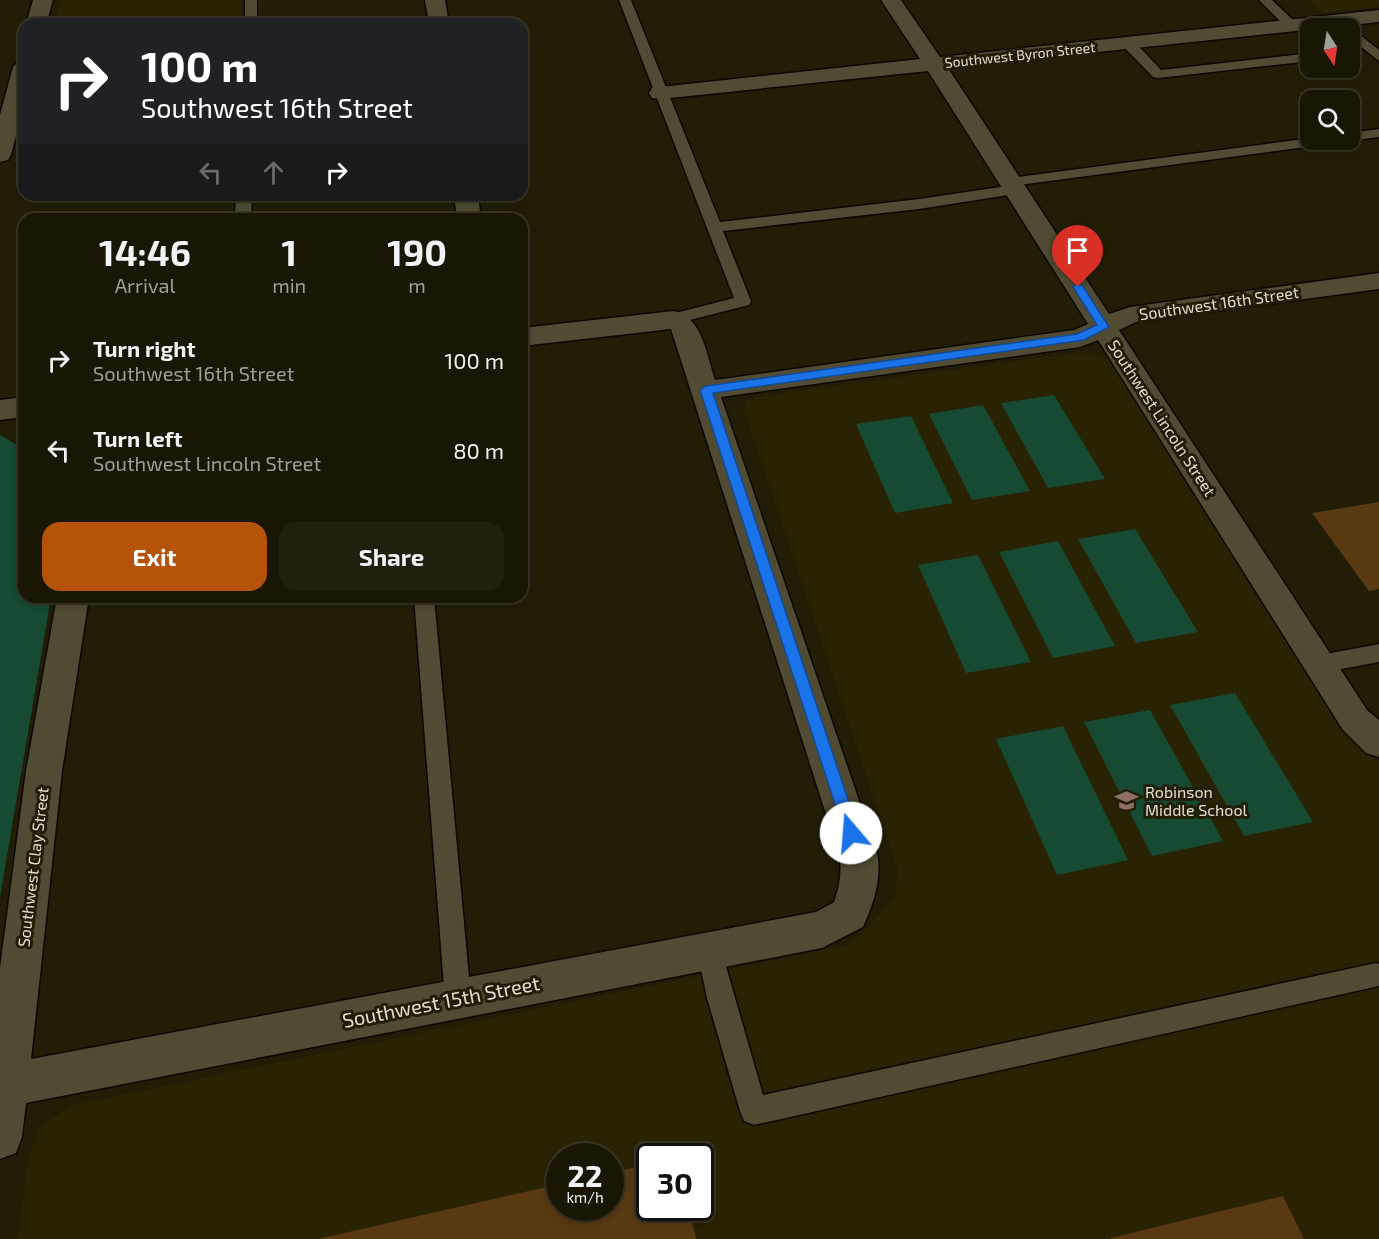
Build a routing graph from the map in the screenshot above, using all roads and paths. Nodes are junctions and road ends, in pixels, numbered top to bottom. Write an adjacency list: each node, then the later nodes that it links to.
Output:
1 (43, 0): 8 (street)
2 (251, 0): 9 (lane)
3 (435, 0): 10 (street)
4 (625, 0): 21 (lane)
5 (891, 0): 19 (street, Southwest Lincoln Street)
6 (1265, 0): 12 (lane)
7 (1379, 16): 11 (street, Southwest Byron Street)
8 (38, 18)
9 (250, 18)
10 (438, 18)
11 (1360, 22)
12 (1292, 25): 13 (street, Southwest Byron Street); 15 (street, Southwest Byron Street)
13 (1300, 25)
14 (1360, 40): 17 (lane)
15 (1128, 43): 18 (lane); 19 (street, Southwest Byron Street)
16 (1360, 53): 17 (lane)
17 (1375, 54)
18 (1300, 58)
19 (934, 64): 21 (street, Southwest Byron Street); 26 (street, Southwest Lincoln Street)
20 (18, 90): 25 (street)
21 (660, 93): 27 (lane)
22 (1379, 133): 23 (lane)
23 (1360, 136)
24 (1300, 144): 26 (lane)
25 (0, 155)
26 (1013, 185): 27 (lane); 30 (street, Southwest Lincoln Street)
27 (715, 227): 29 (lane)
28 (1379, 281): 30 (street, Southwest 16th Street)
29 (674, 319): 31 (street); 32 (street)
30 (1103, 327): 32 (street, Southwest 16th Street); 38 (street, Southwest Lincoln Street)
31 (528, 336)
32 (706, 390): 40 (street, Southwest 15th Street)
33 (18, 408): 34 (street)
34 (0, 410)
35 (72, 603): 43 (street, Southwest Clay Street)
36 (425, 603): 42 (lane)
37 (1379, 653): 38 (lane)
38 (1320, 664): 39 (street, Southwest Lincoln Street)
39 (1379, 742)
40 (710, 951): 41 (lane); 42 (street, Southwest 15th Street)
41 (1376, 975)
42 (458, 999): 43 (street, Southwest 15th Street)
43 (8, 1085): 44 (street, Southwest Clay Street)
44 (0, 1137)

